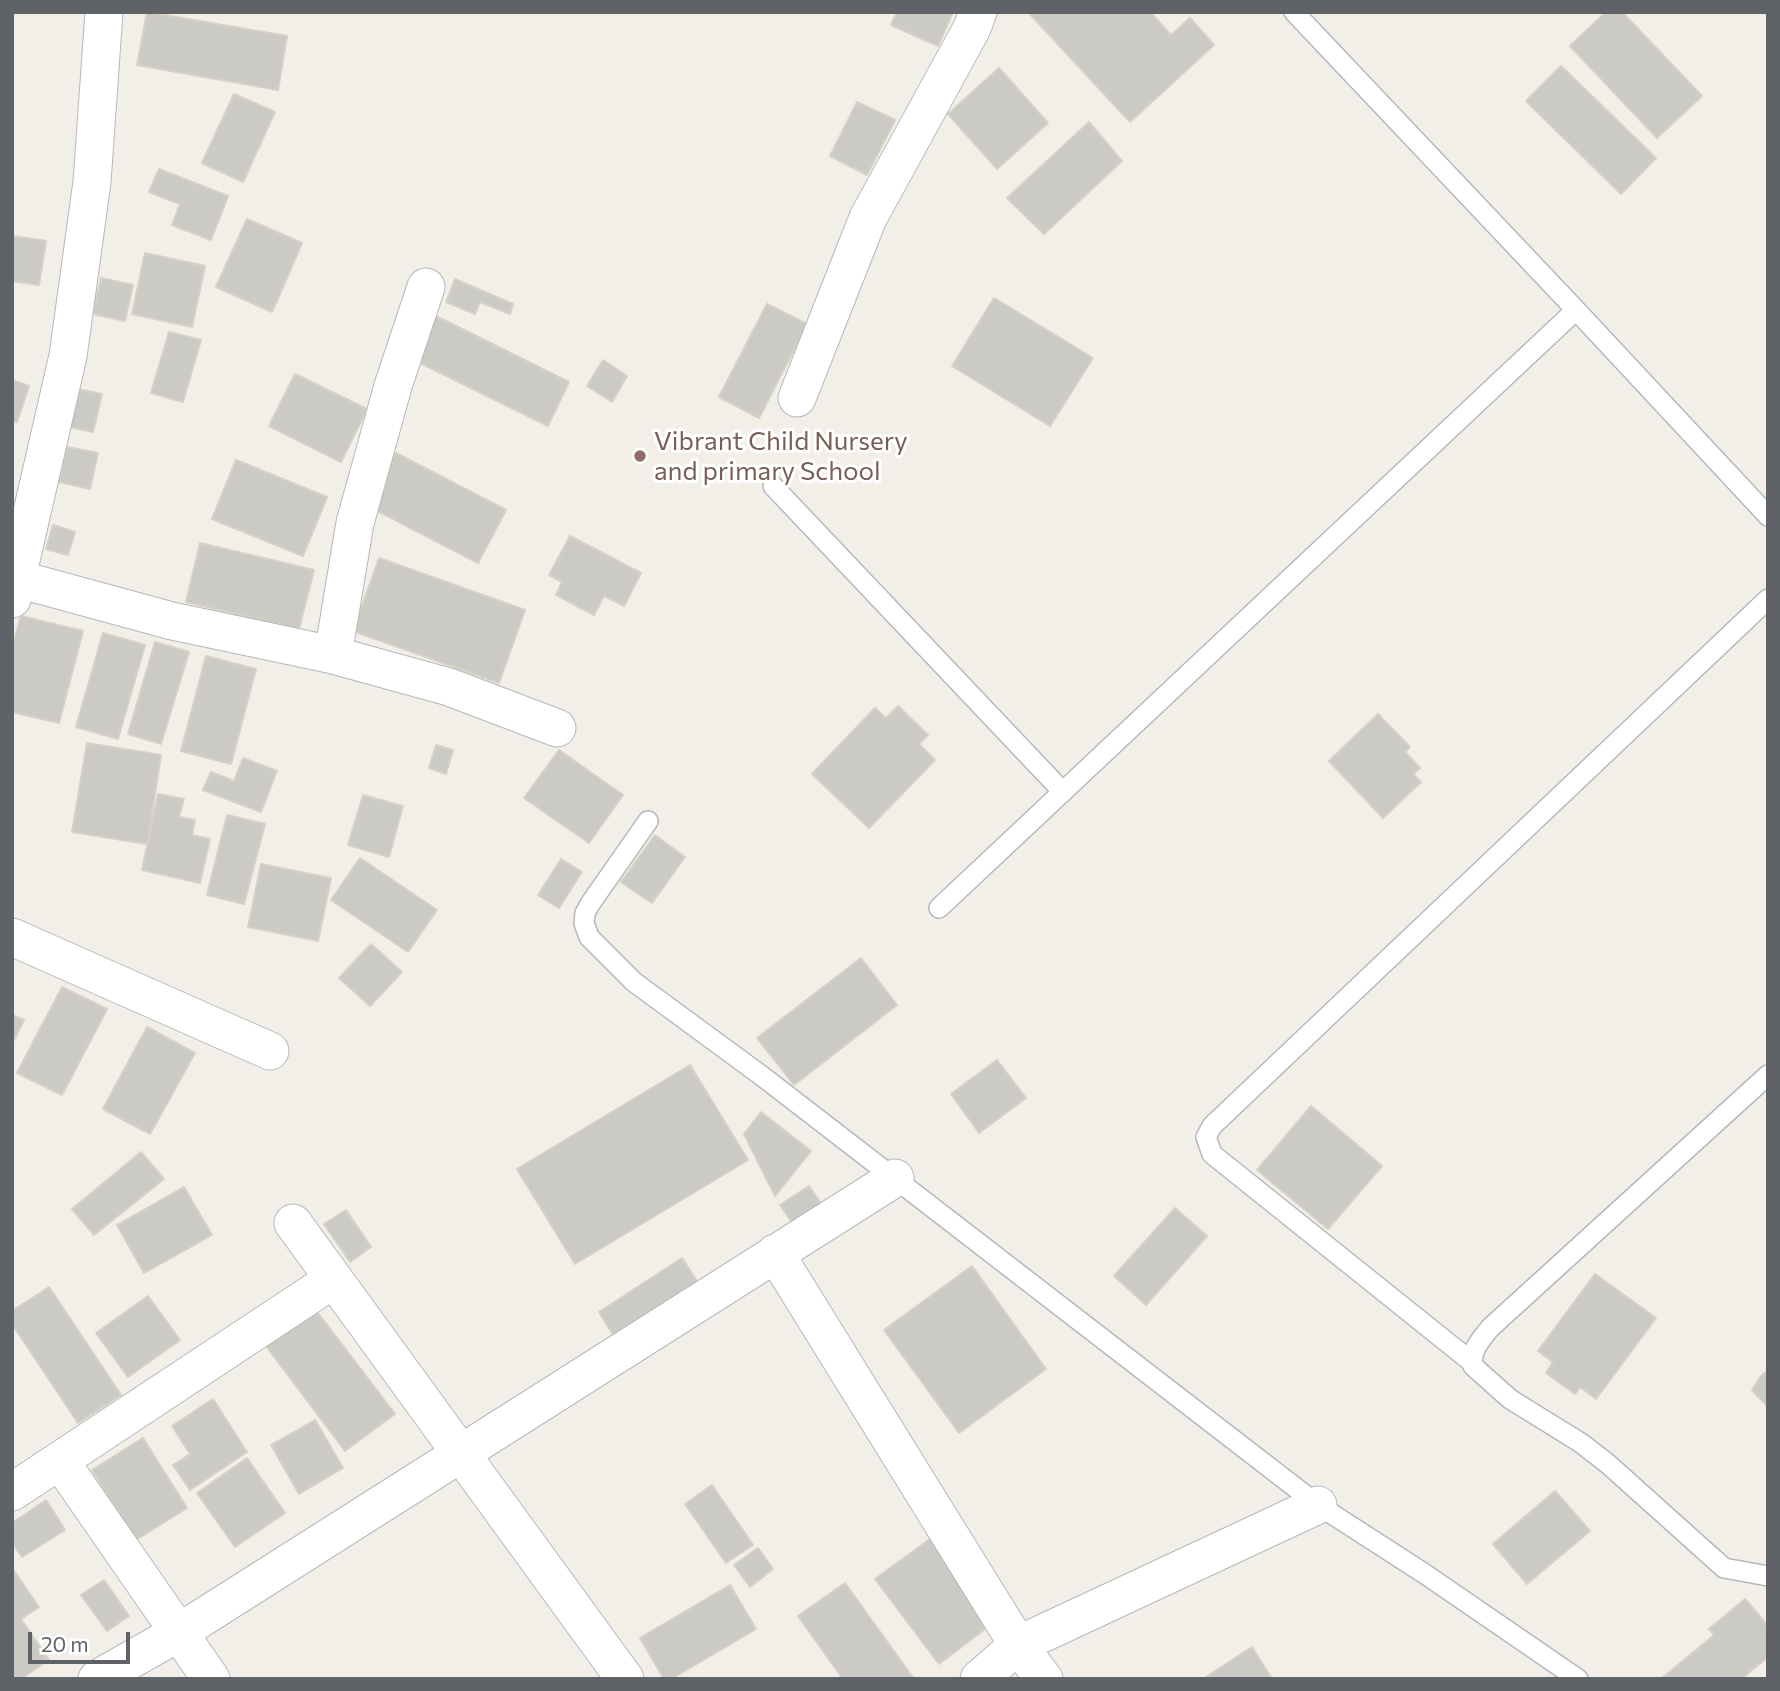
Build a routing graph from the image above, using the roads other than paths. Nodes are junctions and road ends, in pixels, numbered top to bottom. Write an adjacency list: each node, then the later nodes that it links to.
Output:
1 (104, 12): 9 (street)
2 (978, 12): 6 (street)
3 (1294, 12): 5 (lane)
4 (426, 287): 11 (street)
5 (1576, 310): 8 (lane); 13 (lane)
6 (797, 398)
7 (773, 486): 13 (lane)
8 (1768, 516)
9 (15, 589): 11 (street)
10 (1768, 599): 23 (lane)
11 (333, 656): 12 (street)
12 (557, 728)
13 (1062, 792): 15 (lane)
14 (648, 821): 19 (lane)
15 (939, 908)
16 (12, 937): 17 (street)
17 (270, 1051)
18 (1768, 1075): 23 (lane)
19 (895, 1178): 21 (street); 27 (lane)
20 (293, 1223): 22 (street)
21 (775, 1253): 24 (street); 30 (street)
22 (334, 1279): 24 (street); 25 (street)
23 (1473, 1363): 28 (lane)
24 (460, 1452): 29 (street); 33 (street)
25 (60, 1461): 26 (street); 29 (street)
26 (12, 1492)
27 (1318, 1505): 30 (street); 36 (lane)
28 (1768, 1576)
29 (178, 1633): 31 (street); 32 (street)
30 (1018, 1645): 34 (street); 35 (street)
31 (97, 1679)
32 (211, 1679)
33 (625, 1679)
34 (979, 1679)
35 (1044, 1679)
36 (1578, 1679)

